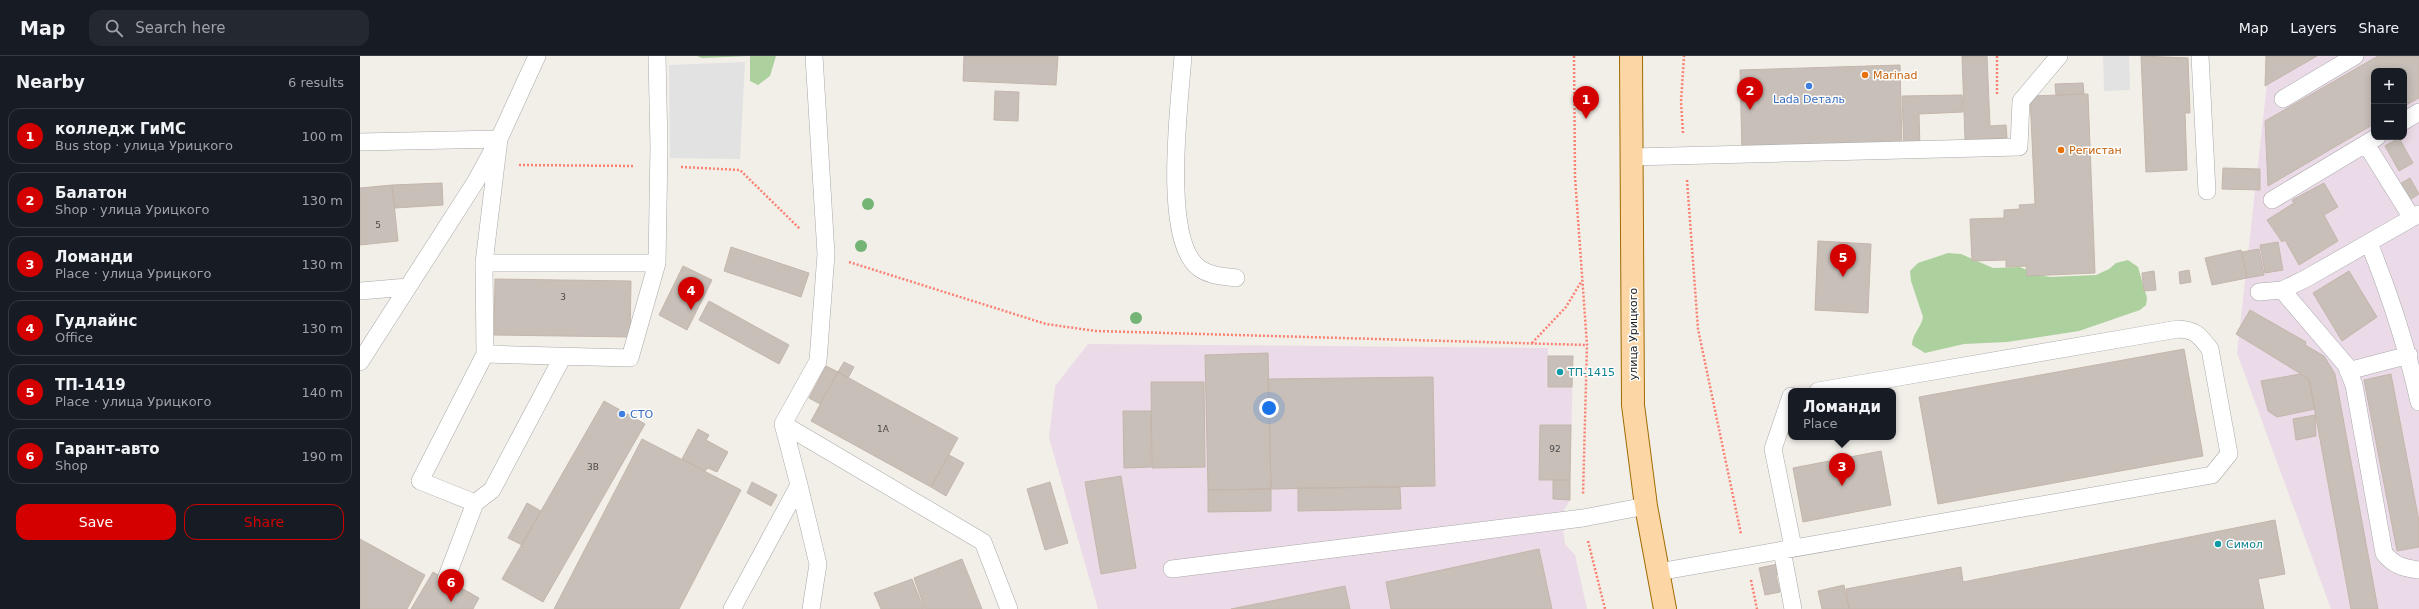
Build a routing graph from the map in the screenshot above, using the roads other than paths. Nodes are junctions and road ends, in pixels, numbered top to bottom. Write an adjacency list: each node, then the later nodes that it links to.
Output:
1 (537, 56): 12 (lane)
2 (657, 56): 21 (lane)
3 (814, 56): 35 (lane)
4 (1183, 56): 22 (lane)
5 (1631, 56): 15 (main road, улица Урицкого)
6 (2059, 56): 15 (lane)
7 (2200, 56): 16 (lane)
8 (2355, 56): 9 (lane)
9 (2283, 99)
10 (2419, 112): 11 (lane)
11 (2407, 119)
12 (499, 139): 14 (lane); 20 (lane); 23 (lane)
13 (2372, 140): 17 (lane); 18 (lane)
14 (360, 142)
15 (1632, 157): 38 (main road, улица Урицкого)
16 (2207, 192)
17 (2272, 200)
18 (2415, 216): 19 (lane)
19 (2369, 242): 24 (lane); 28 (lane)
20 (484, 263): 21 (lane); 27 (lane)
21 (657, 263): 29 (lane)
22 (1236, 278)
23 (408, 287): 25 (lane); 30 (lane)
24 (2282, 290): 26 (lane); 31 (lane)
25 (360, 291)
26 (2259, 292)
27 (485, 354): 29 (lane); 37 (lane)
28 (2409, 355): 31 (lane); 33 (lane)
29 (563, 356): 37 (lane)
30 (360, 362)
31 (2348, 371): 41 (lane)
32 (1835, 388): 39 (lane)
33 (2419, 402)
34 (1788, 405): 39 (lane)
35 (783, 424): 36 (lane); 46 (lane)
36 (799, 485): 44 (lane); 45 (lane)
37 (476, 503): 43 (lane)
38 (1646, 506): 40 (lane); 42 (main road, улица Урицкого)
39 (1787, 548): 42 (lane); 48 (lane)
40 (1172, 569)
41 (2419, 570)
42 (1658, 572): 47 (main road, улица Урицкого)
43 (446, 579)
44 (732, 609)
45 (811, 609)
46 (1009, 609)
47 (1665, 609)
48 (1793, 609)

